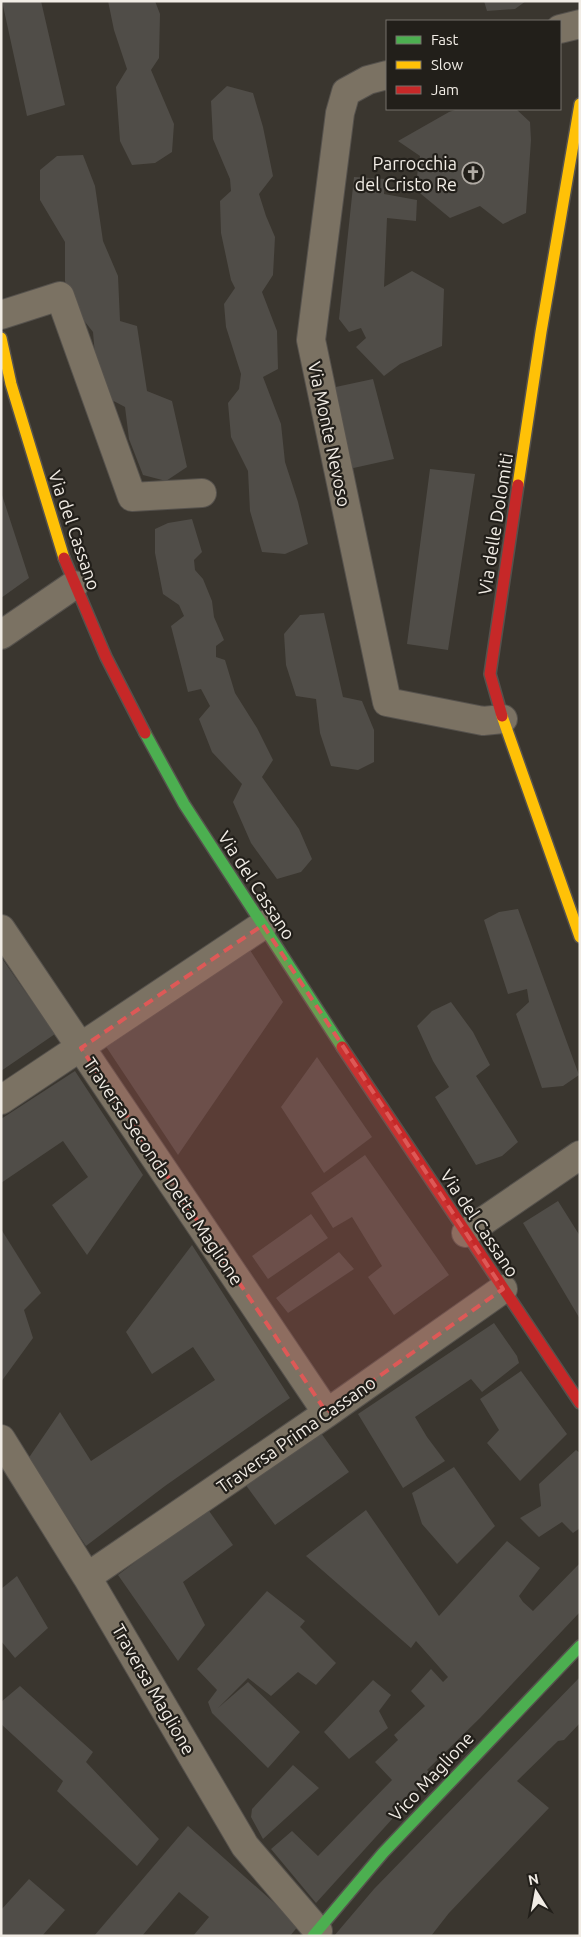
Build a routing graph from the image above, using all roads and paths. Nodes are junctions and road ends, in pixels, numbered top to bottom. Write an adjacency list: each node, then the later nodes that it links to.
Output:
1 (580, 24): 2 (street)
2 (561, 29)
3 (386, 75): 11 (street, Via Monte Nevoso)
4 (580, 104): 11 (main road, Via delle Dolomiti)
5 (1, 315): 8 (street)
6 (1, 338): 7 (main road, Via del Cassano)
7 (6, 386): 9 (main road, Via del Cassano)
8 (202, 493)
9 (74, 585): 10 (street); 12 (main road, Via del Cassano)
10 (1, 635)
11 (503, 720): 14 (main road, Via delle Dolomiti)
12 (263, 925): 15 (street); 18 (main road, Via del Cassano)
13 (1, 929): 15 (street, Traversa Seconda Detta Maglione)
14 (580, 937)
15 (81, 1048): 16 (street); 21 (street, Traversa Seconda Detta Maglione)
16 (1, 1100)
17 (580, 1155): 18 (street)
18 (466, 1233): 19 (main road, Via del Cassano)
19 (503, 1289): 20 (main road, Via del Cassano); 21 (street, Traversa Prima Cassano)
20 (580, 1403)
21 (327, 1414): 23 (street, Traversa Prima Cassano)
22 (1, 1439): 23 (street, Traversa Maglione)
23 (87, 1576): 25 (street, Traversa Maglione)
24 (580, 1646): 25 (main road, Vico Maglione)
25 (316, 1933)

